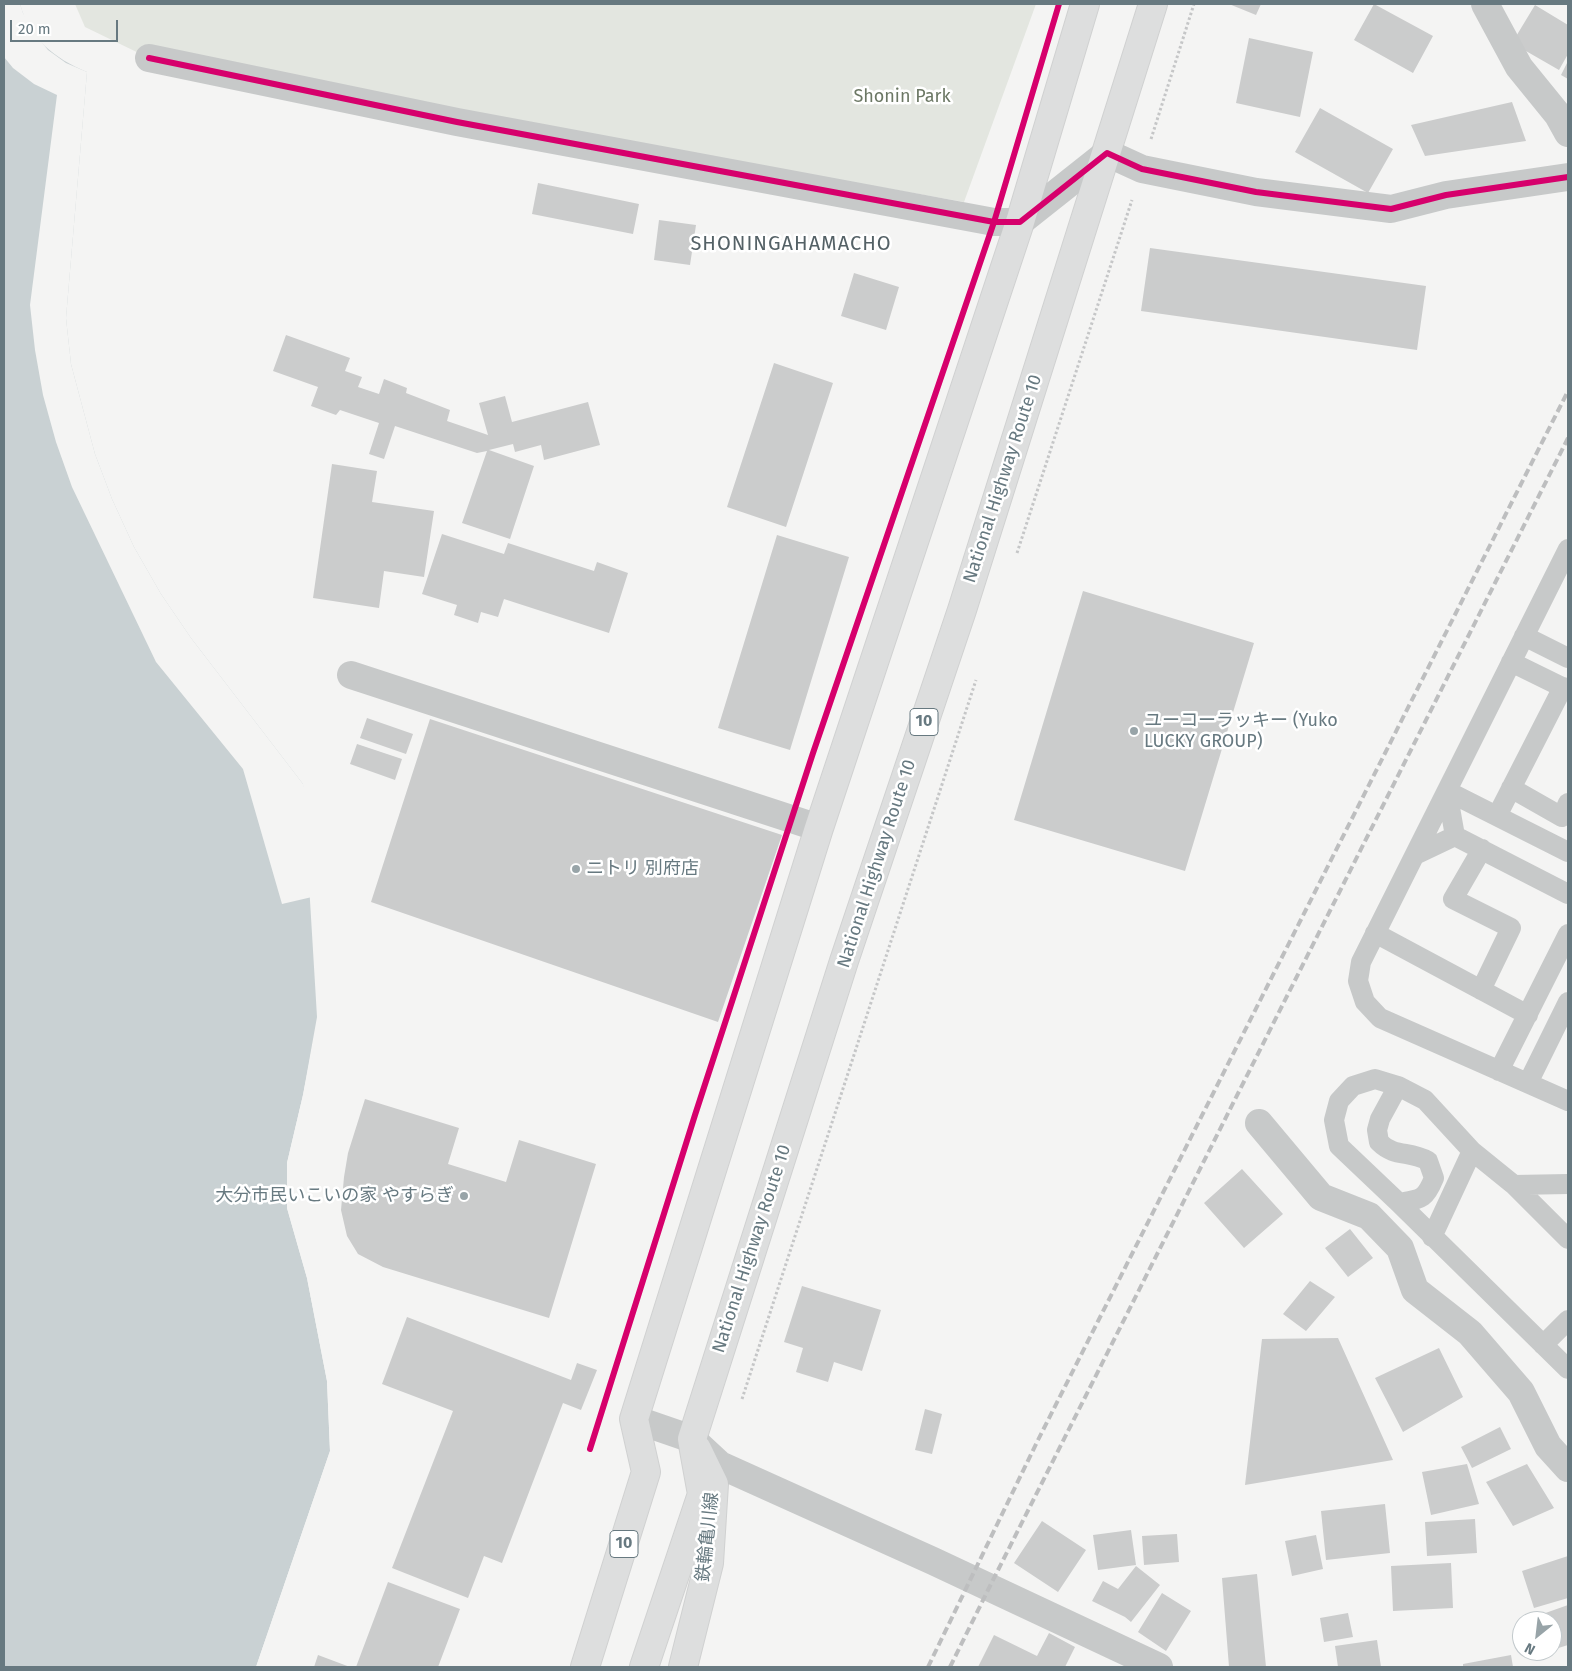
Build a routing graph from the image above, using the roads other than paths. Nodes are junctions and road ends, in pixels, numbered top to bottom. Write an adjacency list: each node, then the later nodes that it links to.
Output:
1 (1085, 4): 8 (main road)
2 (1153, 4): 6 (main road, National Highway Route 10 / 10)
3 (1485, 4): 5 (street)
4 (148, 58): 8 (street)
5 (1568, 133)
6 (1107, 153): 7 (street); 8 (street); 46 (main road, National Highway Route 10 / 10)
7 (1568, 177)
8 (1020, 222): 19 (main road)
9 (1568, 549): 10 (lane)
10 (1524, 636): 11 (lane); 12 (lane)
11 (1568, 658)
12 (1511, 662): 14 (lane); 16 (lane)
13 (351, 675): 19 (street)
14 (1565, 689): 15 (lane)
15 (1511, 788): 17 (lane); 18 (lane)
16 (1447, 791): 18 (lane); 20 (lane); 23 (lane)
17 (1568, 803)
18 (1497, 816): 22 (lane)
19 (819, 828): 45 (main road)
20 (1455, 836): 21 (lane); 23 (lane)
21 (1482, 849): 24 (lane); 27 (lane)
22 (1568, 852)
23 (1415, 855): 25 (lane)
24 (1568, 894)
25 (1376, 933): 27 (lane); 31 (lane)
26 (1568, 934): 29 (lane)
27 (1481, 990): 29 (lane)
28 (1568, 1002): 30 (lane)
29 (1528, 1015): 31 (lane)
30 (1562, 1026): 32 (lane)
31 (1499, 1071): 32 (lane)
32 (1528, 1083): 34 (lane)
33 (1398, 1086): 36 (lane); 39 (lane); 39 (lane)
34 (1568, 1101)
35 (1259, 1123): 47 (street)
36 (1472, 1151): 38 (lane); 40 (lane)
37 (1568, 1184): 38 (lane)
38 (1514, 1185): 41 (lane)
39 (1399, 1203): 40 (lane)
40 (1432, 1236): 43 (lane)
41 (1568, 1239)
42 (1568, 1320): 43 (lane)
43 (1543, 1345): 44 (lane)
44 (1568, 1369)
45 (634, 1420): 46 (street); 48 (main road, 10)
46 (692, 1439): 49 (main road, National Highway Route 10 / 10); 50 (main road, 鉄輪亀川線); 51 (street)
47 (1568, 1468)
48 (585, 1667)
49 (644, 1667)
50 (683, 1667)
51 (1159, 1667)

